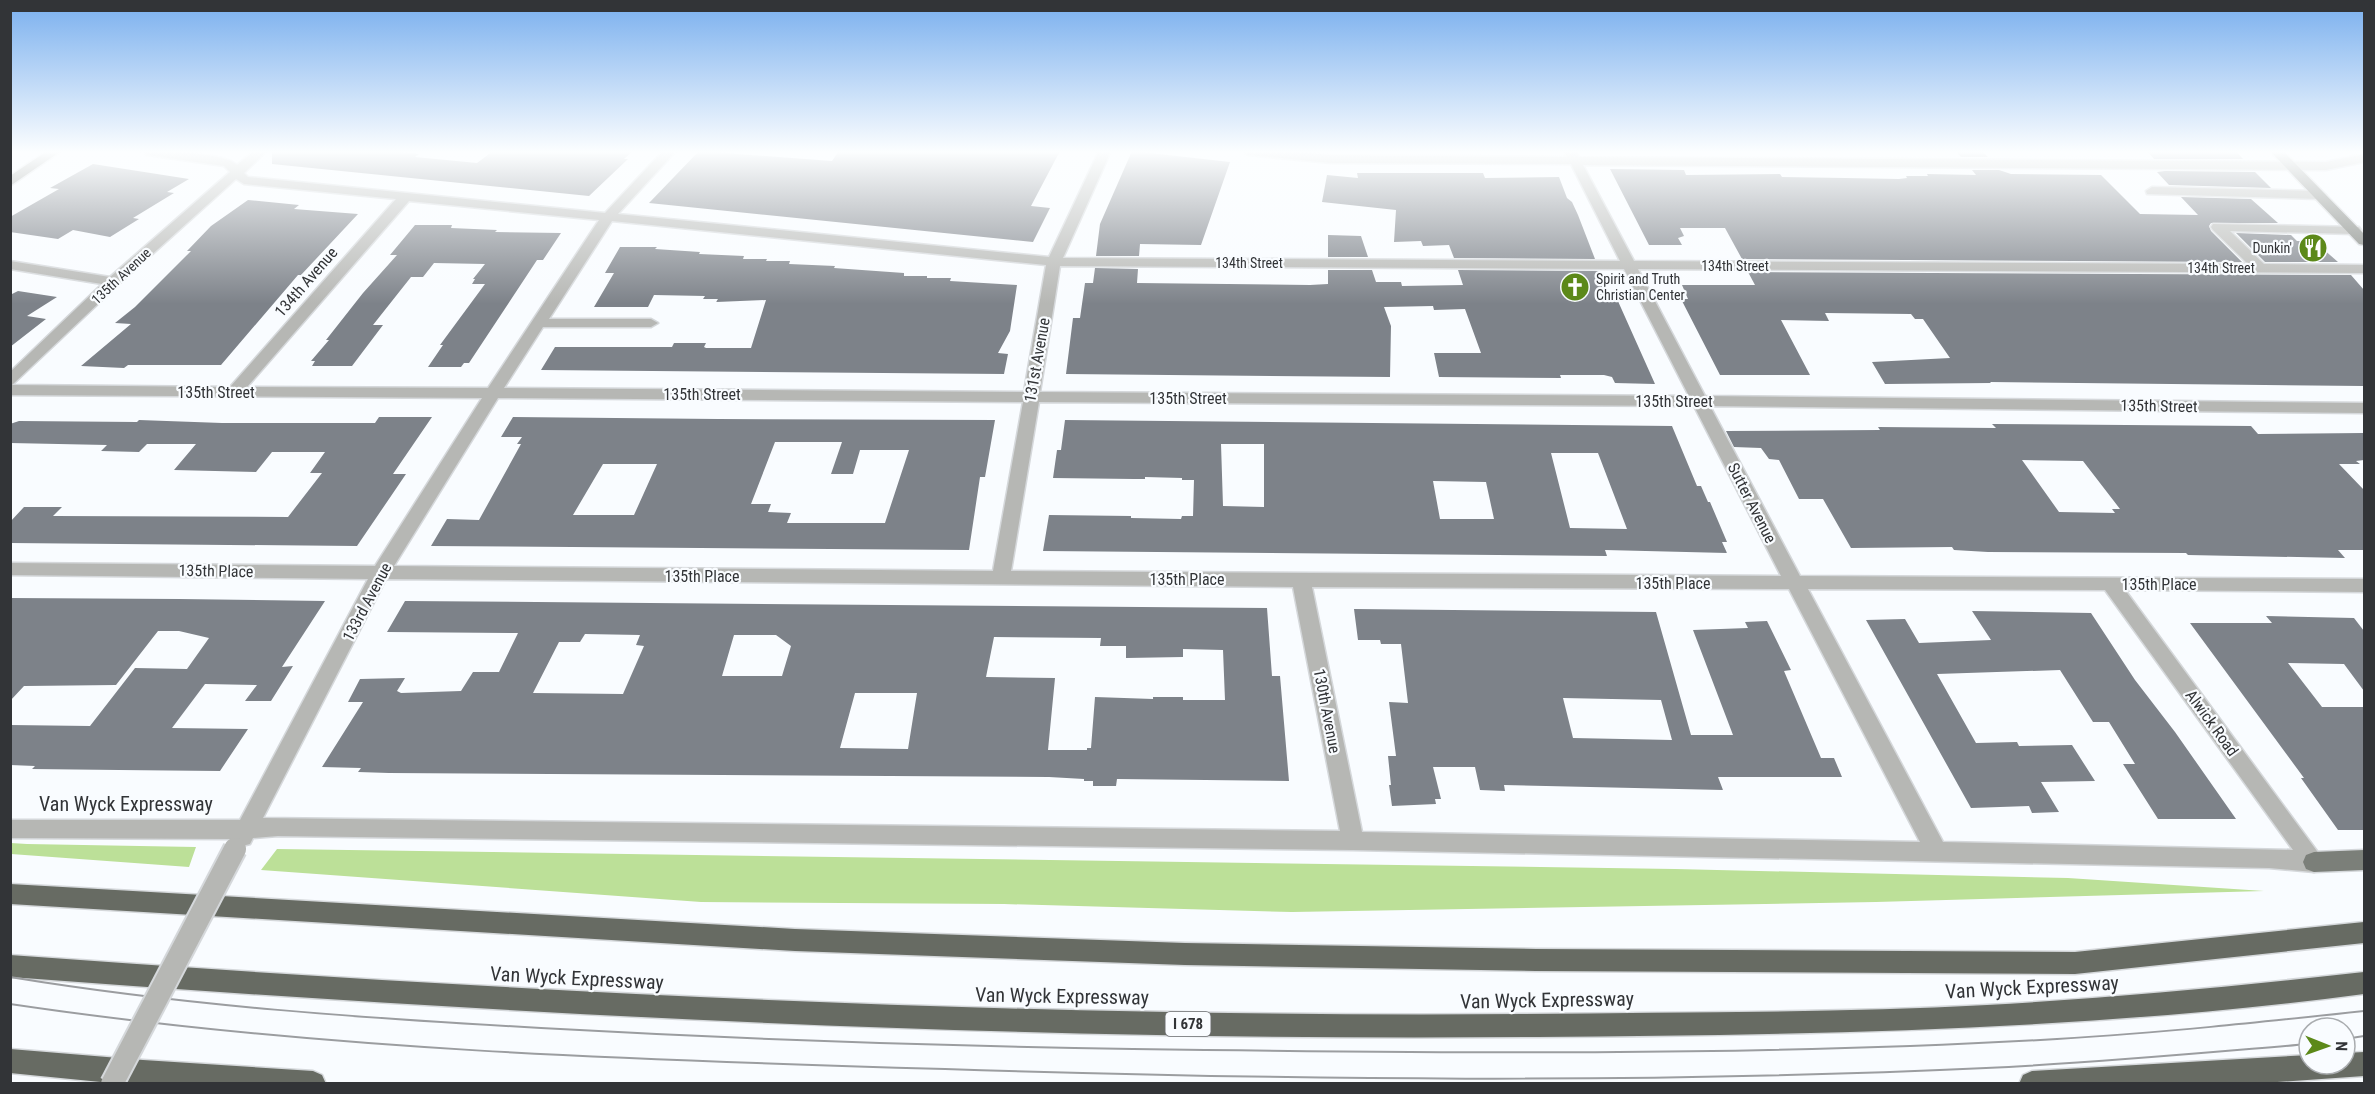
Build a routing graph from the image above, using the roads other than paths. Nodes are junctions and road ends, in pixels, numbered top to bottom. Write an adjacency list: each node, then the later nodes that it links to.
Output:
1 (203, 202): 15 (street, 135th Avenue)
2 (401, 202): 20 (street, 134th Avenue)
3 (454, 202): 8 (street, 134th Street)
4 (622, 202): 8 (street, 133rd Avenue)
5 (1081, 202): 10 (street, 131st Avenue)
6 (1597, 202): 12 (street, Sutter Avenue)
7 (2326, 202): 9 (main road)
8 (607, 218): 10 (street, 134th Street); 16 (street, 133rd Avenue)
9 (2359, 236): 13 (street)
10 (1054, 262): 12 (street, 134th Street); 22 (street, 131st Avenue)
11 (10, 265): 15 (street)
12 (1630, 266): 13 (street, 134th Street); 23 (street, Sutter Avenue)
13 (2260, 268): 14 (street, 134th Street)
14 (2364, 268)
15 (113, 282): 18 (street, 135th Avenue)
16 (538, 323): 17 (street); 21 (street, 133rd Avenue)
17 (651, 323)
18 (10, 381)
19 (10, 390): 20 (street, 135th Street)
20 (234, 392): 21 (street, 135th Street)
21 (493, 393): 22 (street, 135th Street); 26 (street, 133rd Avenue)
22 (1031, 397): 23 (street, 135th Street); 27 (street, 131st Avenue)
23 (1700, 401): 24 (street, 135th Street); 29 (street, Sutter Avenue)
24 (2364, 408)
25 (10, 569): 26 (street, 135th Place)
26 (380, 573): 27 (street, 135th Place); 33 (street, 133rd Avenue)
27 (1001, 578): 28 (street, 135th Place)
28 (1302, 580): 29 (street, 135th Place); 34 (street, 130th Avenue)
29 (1795, 583): 30 (street, 135th Place); 35 (street, Sutter Avenue)
30 (2110, 584): 31 (street, 135th Place); 37 (street, Alwick Road)
31 (2364, 585)
32 (10, 829): 33 (street, Van Wyck Expressway)
33 (247, 829): 34 (street, Van Wyck Expressway); 44 (street, 133rd Avenue, bridge)
34 (1353, 842): 35 (street, Van Wyck Expressway)
35 (1937, 853): 37 (street, Van Wyck Expressway)
36 (2364, 860): 37 (main road, Van Wyck Expressway)
37 (2314, 862)
38 (10, 894): 39 (highway)
39 (2364, 933)
40 (10, 966): 41 (highway, Van Wyck Expressway / I 678)
41 (2364, 983)
42 (10, 1061): 45 (highway)
43 (2364, 1064): 46 (highway)
44 (112, 1083)
45 (313, 1083)
46 (2032, 1083)

